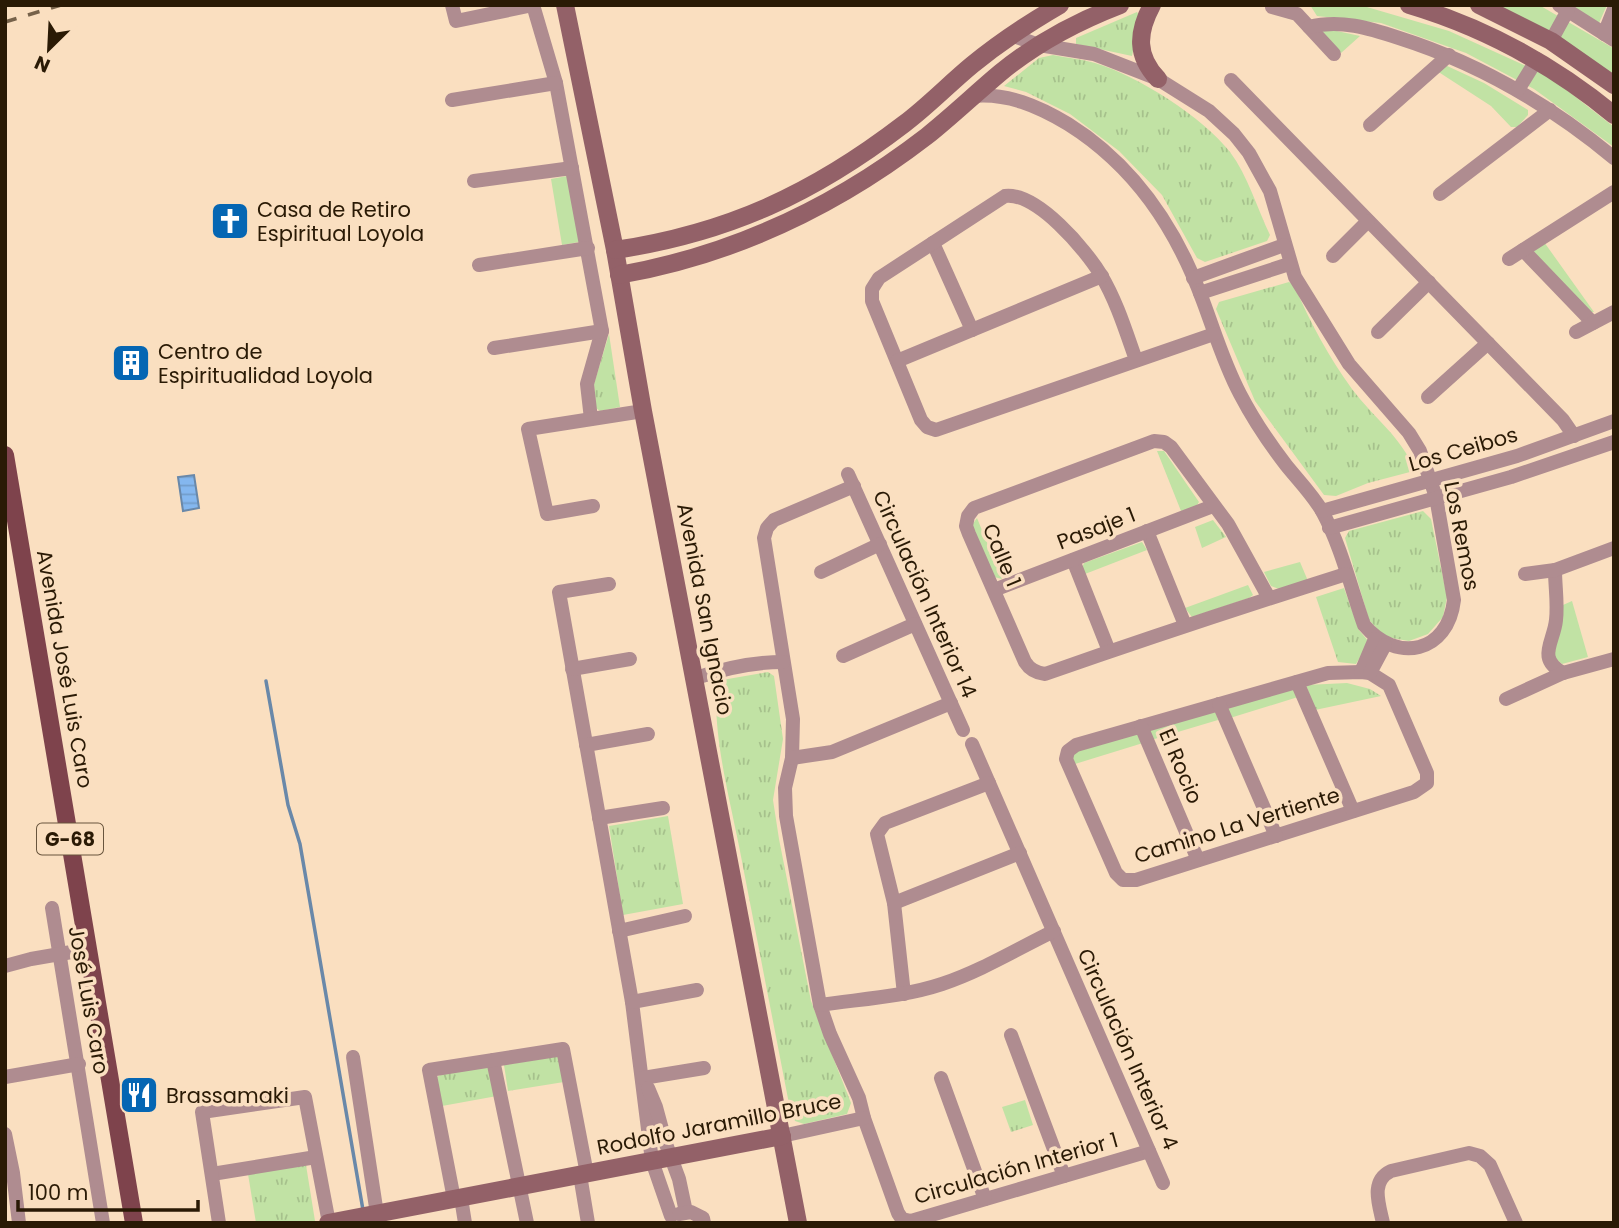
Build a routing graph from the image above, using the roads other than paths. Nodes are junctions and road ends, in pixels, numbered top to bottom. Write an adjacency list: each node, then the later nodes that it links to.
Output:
1 (452, 5): 2 (street)
2 (533, 5): 22 (street)
3 (565, 5): 43 (street, Avenida San Ignacio)
4 (1060, 5): 13 (street)
5 (1120, 5): 16 (street)
6 (1152, 5): 20 (street)
7 (1409, 5): 19 (street)
8 (1479, 5): 15 (street)
9 (1272, 7): 12 (street)
10 (1563, 8): 14 (street); 15 (street)
11 (1614, 9): 14 (street)
12 (1309, 27): 17 (street); 18 (street)
13 (1012, 34): 16 (street, Los Remos); 31 (street)
14 (1609, 37)
15 (1552, 41): 23 (street)
16 (1039, 45): 20 (street, Los Remos); 25 (street)
17 (1335, 54)
18 (1449, 55): 24 (street); 29 (street)
19 (1537, 59): 24 (street); 27 (street)
20 (1158, 79): 41 (street, Los Remos)
21 (1231, 80): 38 (street)
22 (556, 83): 26 (street); 32 (street)
23 (1614, 85)
24 (1518, 90): 28 (street)
25 (973, 96): 34 (street); 51 (street)
26 (452, 100)
27 (1610, 106)
28 (1550, 110): 30 (street); 36 (street)
29 (1370, 124)
30 (1614, 158)
31 (849, 164): 34 (street); 37 (street)
32 (572, 168): 33 (street); 42 (street)
33 (474, 181)
34 (862, 182): 39 (street)
35 (1614, 192): 44 (street)
36 (1440, 194)
37 (764, 210): 39 (street); 43 (street)
38 (1368, 221): 45 (street); 52 (street)
39 (772, 230): 49 (street)
40 (933, 243): 50 (street); 56 (street); 64 (street)
41 (1284, 245): 47 (street, Los Remos); 51 (street)
42 (588, 248): 48 (street); 57 (street)
43 (615, 250): 49 (street, Avenida San Ignacio)
44 (1523, 250): 46 (street); 55 (street)
45 (1333, 256)
46 (1508, 259)
47 (1289, 264): 53 (street); 73 (street, Los Remos)
48 (479, 265)
49 (620, 275): 66 (street, Avenida San Ignacio)
50 (1102, 276): 56 (street); 63 (street)
51 (1193, 278): 53 (street)
52 (1429, 282): 58 (street); 61 (street)
53 (1200, 293): 60 (street)
54 (1614, 312): 55 (street)
55 (1593, 323): 59 (street)
56 (972, 330): 64 (street)
57 (602, 331): 62 (street); 67 (street)
58 (1378, 332)
59 (1576, 332)
60 (1214, 334): 63 (street); 77 (street)
61 (1488, 342): 65 (street); 69 (street)
62 (494, 348)
63 (1136, 360): 64 (street)
64 (897, 361)
65 (1429, 397)
66 (643, 411): 67 (street); 101 (street, Avenida San Ignacio)
67 (592, 419): 75 (street)
68 (1614, 421): 69 (street, Los Ceibos)
69 (1574, 436): 73 (street, Los Ceibos)
70 (1614, 442): 74 (street, Los Ceibos)
71 (5, 455): 124 (main road, Avenida José Luis Caro / G-68)
72 (851, 480): 80 (street, Circulación Interior 14); 97 (street, Rodolfo Jaramillo Bruce)
73 (1432, 481): 74 (street, Los Remos); 77 (street, Los Ceibos)
74 (1436, 497): 78 (street, Los Ceibos); 92 (street, Los Remos)
75 (593, 506)
76 (1213, 506): 79 (street, Pasaje 1); 88 (street, Calle 1); 89 (street, Calle 1)
77 (1321, 511): 78 (street)
78 (1329, 527): 85 (street)
79 (1147, 531): 82 (street, Pasaje 1); 91 (street)
80 (880, 544): 84 (street); 90 (street, Circulación Interior 14)
81 (1614, 548): 83 (street)
82 (1073, 560): 88 (street, Pasaje 1); 93 (street)
83 (1555, 570): 86 (street); 100 (street)
84 (821, 572)
85 (1346, 573): 89 (street, Calle 1); 92 (street)
86 (1525, 574)
87 (609, 584): 98 (street)
88 (994, 590): 93 (street, Calle 1)
89 (1269, 598): 91 (street, Calle 1)
90 (915, 624): 94 (street); 104 (street, Circulación Interior 14)
91 (1185, 625): 93 (street, Calle 1)
92 (1380, 642): 99 (street)
93 (1109, 651)
94 (843, 656)
95 (629, 659): 98 (street)
96 (1614, 659): 100 (street)
97 (783, 662): 101 (street); 111 (street, Rodolfo Jaramillo Bruce)
98 (572, 669): 109 (street)
99 (1366, 673): 102 (street, Camino La Vertiente); 114 (street, Camino La Vertiente)
100 (1563, 673): 103 (street)
101 (696, 678): 141 (street, Avenida San Ignacio)
102 (1297, 681): 105 (street, Camino La Vertiente); 114 (street)
103 (1506, 699)
104 (951, 704): 107 (street, Circulación Interior 14); 111 (street)
105 (1219, 704): 106 (street, Camino La Vertiente); 116 (street)
106 (1141, 726): 118 (street, El Rocio); 118 (street, Camino La Vertiente)
107 (963, 730)
108 (648, 734): 109 (street)
109 (586, 744): 115 (street)
110 (972, 744): 112 (street, Circulación Interior 4)
111 (792, 758): 130 (street, Rodolfo Jaramillo Bruce)
112 (989, 783): 117 (street, Circulación Interior 4); 119 (street)
113 (663, 807): 115 (street)
114 (1353, 811): 116 (street, Camino La Vertiente)
115 (599, 818): 122 (street)
116 (1276, 836): 118 (street, Camino La Vertiente)
117 (1020, 853): 119 (street); 123 (street, Circulación Interior 4)
118 (1198, 860)
119 (894, 902): 128 (street)
120 (52, 908): 125 (street, José Luis Caro)
121 (685, 916): 122 (street)
122 (619, 930): 129 (street)
123 (1054, 931): 128 (street); 142 (street, Circulación Interior 4)
124 (89, 949): 125 (street); 159 (main road, Avenida José Luis Caro / G-68)
125 (60, 954): 126 (street); 134 (street, José Luis Caro)
126 (5, 967)
127 (697, 990): 129 (street)
128 (904, 994): 130 (street)
129 (632, 1002): 137 (street)
130 (820, 1005): 139 (street, Rodolfo Jaramillo Bruce)
131 (1011, 1035): 148 (street)
132 (353, 1057): 154 (street)
133 (493, 1060): 147 (street); 150 (street); 151 (street)
134 (79, 1065): 136 (street); 158 (street, José Luis Caro)
135 (704, 1068): 137 (street)
136 (5, 1077)
137 (643, 1078): 144 (street); 145 (street)
138 (941, 1078): 152 (street)
139 (864, 1118): 141 (street, Rodolfo Jaramillo Bruce); 152 (street, Circulación Interior 1)
140 (5, 1134): 157 (street)
141 (782, 1136): 144 (street, Rodolfo Jaramillo Bruce); 166 (street, Avenida San Ignacio)
142 (1149, 1151): 148 (street, Circulación Interior 1); 149 (street, Circulación Interior 4)
143 (316, 1157): 146 (street); 146 (street); 161 (street)
144 (671, 1158): 145 (street, Rodolfo Jaramillo Bruce); 153 (street)
145 (652, 1161): 147 (street, Rodolfo Jaramillo Bruce); 156 (street)
146 (212, 1174): 160 (street)
147 (583, 1175): 150 (street, Rodolfo Jaramillo Bruce); 164 (street)
148 (1064, 1176): 152 (street, Circulación Interior 1)
149 (1163, 1183)
150 (520, 1185): 151 (street, Rodolfo Jaramillo Bruce); 163 (street)
151 (457, 1198): 155 (street, Rodolfo Jaramillo Bruce); 162 (street)
152 (985, 1199)
153 (686, 1212): 156 (street); 165 (street)
154 (377, 1214): 155 (street, Rodolfo Jaramillo Bruce); 161 (street, Rodolfo Jaramillo Bruce)
155 (400, 1216)
156 (671, 1219)
157 (19, 1223)
158 (103, 1223)
159 (134, 1223)
160 (219, 1223)
161 (329, 1223)
162 (465, 1223)
163 (527, 1223)
164 (588, 1223)
165 (704, 1223)
166 (798, 1223)
167 (1383, 1223): 168 (street)
168 (1516, 1223)

